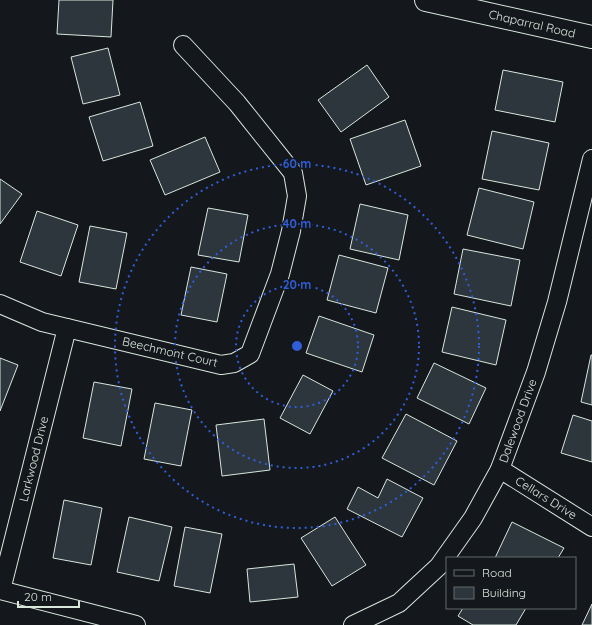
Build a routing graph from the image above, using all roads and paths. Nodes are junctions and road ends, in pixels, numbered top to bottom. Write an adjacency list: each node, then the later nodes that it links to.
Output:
1 (426, 0): 2 (main road, Chaparral Road)
2 (592, 37)
3 (183, 45): 6 (street, Beechmont Court)
4 (592, 160): 7 (street, Dalewood Drive)
5 (0, 304): 6 (street, Beechmont Court)
6 (67, 328): 9 (street, Larkwood Drive)
7 (500, 469): 8 (street, Cellars Drive); 11 (street, Dalewood Drive)
8 (592, 527)
9 (1, 590): 10 (street)
10 (136, 625)
11 (353, 625)

